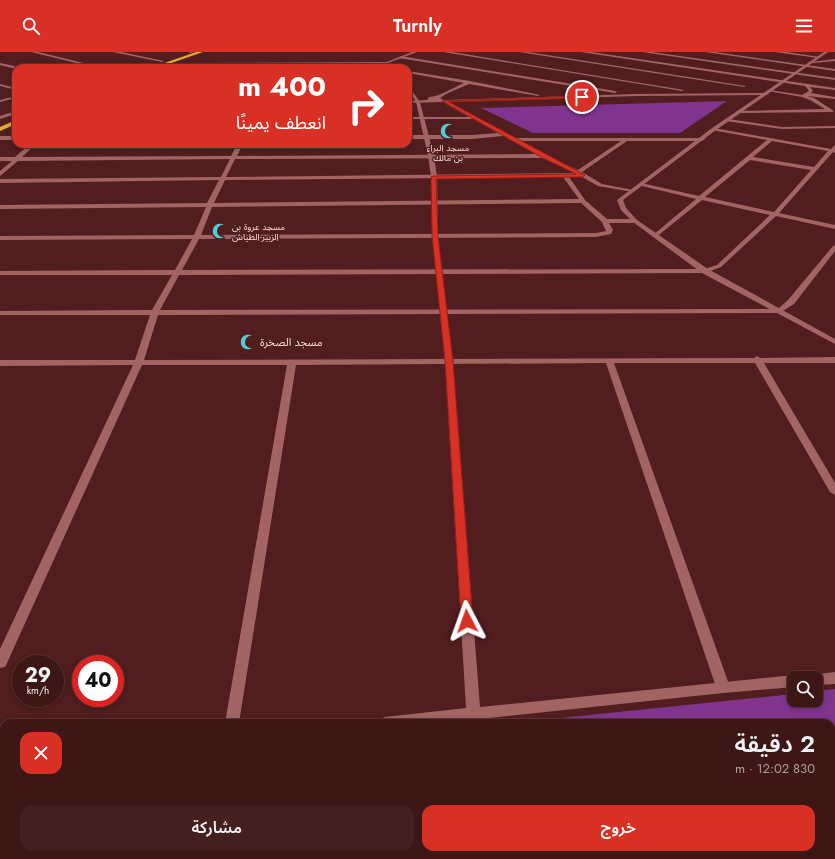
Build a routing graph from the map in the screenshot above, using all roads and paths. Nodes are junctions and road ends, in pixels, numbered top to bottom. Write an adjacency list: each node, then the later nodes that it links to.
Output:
1 (33, 52): 29 (street)
2 (115, 52): 23 (street)
3 (191, 52): 23 (highway)
4 (201, 52): 31 (highway)
5 (415, 52): 17 (street)
6 (445, 52): 27 (street)
7 (521, 52): 15 (street)
8 (566, 52): 19 (street)
9 (583, 52): 24 (street)
10 (644, 52): 16 (street)
11 (670, 52): 16 (street)
12 (707, 52): 33 (street)
13 (777, 52): 20 (street)
14 (826, 52): 20 (street)
15 (536, 54): 18 (street); 19 (street)
16 (665, 55): 24 (street); 42 (street)
17 (400, 57): 26 (street); 39 (street)
18 (529, 57)
19 (554, 57): 37 (street)
20 (818, 57): 33 (street)
21 (522, 60): 27 (street)
22 (835, 60): 33 (street)
23 (162, 61): 30 (highway)
24 (651, 62): 37 (street); 45 (street)
25 (275, 63): 26 (street); 32 (street)
26 (386, 63)
27 (514, 63): 34 (street); 46 (street)
28 (0, 64): 35 (street)
29 (85, 64)
30 (156, 64)
31 (161, 64)
32 (178, 64)
33 (809, 64): 38 (street); 42 (street)
34 (507, 66)
35 (12, 67)
36 (500, 69): 39 (street)
37 (636, 70): 41 (street); 55 (street)
38 (835, 70)
39 (494, 72): 44 (street); 57 (street)
40 (412, 73): 50 (street)
41 (630, 73)
42 (795, 74): 47 (street); 49 (street)
43 (623, 76): 46 (street)
44 (482, 77)
45 (757, 77): 49 (street); 55 (street)
46 (617, 79): 51 (street); 61 (street)
47 (835, 79)
48 (476, 80): 50 (street)
49 (784, 81): 53 (street); 60 (street)
50 (470, 82): 68 (street); 69 (street)
51 (611, 82)
52 (0, 85): 56 (street)
53 (807, 85): 58 (street); 63 (street)
54 (605, 86): 57 (street)
55 (744, 86): 62 (street)
56 (12, 88)
57 (598, 89): 64 (street); 66 (street)
58 (835, 90): 63 (street)
59 (412, 92): 72 (street)
60 (769, 93): 62 (street); 63 (street); 77 (street)
61 (708, 94): 62 (street); 64 (street)
62 (733, 94)
63 (807, 94): 65 (street); 73 (street)
64 (637, 95): 66 (street)
65 (835, 96)
66 (582, 97): 68 (street)
67 (12, 98): 70 (street)
68 (543, 98): 69 (street)
69 (441, 100): 72 (street); 84 (street)
70 (0, 101)
71 (412, 102): 72 (street)
72 (418, 102): 83 (street)
73 (824, 106): 74 (street); 75 (street)
74 (835, 106)
75 (833, 111): 77 (street)
76 (0, 112): 79 (street)
77 (741, 112): 86 (street)
78 (12, 114): 79 (street)
79 (9, 115): 80 (street); 81 (street)
80 (12, 116)
81 (0, 118)
82 (412, 118): 83 (street)
83 (422, 118): 84 (street); 93 (street)
84 (474, 118): 92 (street)
85 (12, 120): 88 (highway)
86 (728, 120): 89 (street); 91 (street)
87 (12, 124): 90 (highway)
88 (0, 125)
89 (835, 127)
90 (0, 129)
91 (714, 129): 98 (street); 99 (street)
92 (504, 134): 93 (street); 97 (street)
93 (425, 136): 94 (street); 104 (street)
94 (412, 137)
95 (0, 138): 96 (street)
96 (12, 138)
97 (512, 139): 100 (street); 105 (street)
98 (702, 139): 100 (street); 117 (street)
99 (772, 139): 103 (street); 107 (street)
100 (625, 140): 112 (street)
101 (28, 148): 109 (street)
102 (238, 148): 106 (street)
103 (834, 149): 110 (street)
104 (431, 156): 105 (street); 106 (street); 114 (street)
105 (543, 156): 112 (street)
106 (234, 157): 109 (street); 115 (street)
107 (750, 158): 110 (street); 119 (street)
108 (0, 159): 109 (street)
109 (16, 159): 111 (street)
110 (815, 169): 124 (street)
111 (0, 174)
112 (580, 174): 113 (street); 118 (street)
113 (565, 176): 114 (street); 120 (street)
114 (434, 177): 115 (street); 121 (street)
115 (223, 179): 116 (street); 122 (street)
116 (0, 181)
117 (641, 185): 118 (street); 119 (street)
118 (631, 191): 126 (street)
119 (702, 198): 124 (street); 129 (street)
120 (583, 201): 121 (street); 125 (street)
121 (434, 202): 122 (street); 128 (street)
122 (209, 206): 123 (street); 131 (street)
123 (0, 207)
124 (775, 214): 127 (street); 133 (street)
125 (604, 221): 126 (street); 128 (street)
126 (635, 221): 129 (street)
127 (835, 227)
128 (435, 236): 131 (street); 134 (street)
129 (655, 236): 133 (street)
130 (0, 238): 131 (street)
131 (196, 238): 135 (street)
132 (835, 247): 138 (street)
133 (705, 270): 134 (street); 138 (street)
134 (438, 271): 135 (street); 137 (street)
135 (178, 272): 136 (street); 139 (street)
136 (0, 273)
137 (444, 310): 138 (street); 139 (street); 145 (street)
138 (780, 311): 141 (street)
139 (155, 312): 140 (street); 146 (street)
140 (0, 313)
141 (835, 342)
142 (757, 359): 143 (street); 144 (street); 149 (street)
143 (609, 360): 145 (street); 154 (street)
144 (835, 360)
145 (449, 361): 147 (street); 155 (street)
146 (138, 362): 147 (street); 148 (street); 150 (street)
147 (292, 362): 156 (street)
148 (0, 363)
149 (835, 492)
150 (0, 663)
151 (835, 678): 152 (street)
152 (823, 679)
153 (787, 682): 154 (street)
154 (723, 687): 155 (street)
155 (473, 713): 157 (street)
156 (233, 719)
157 (420, 719)

